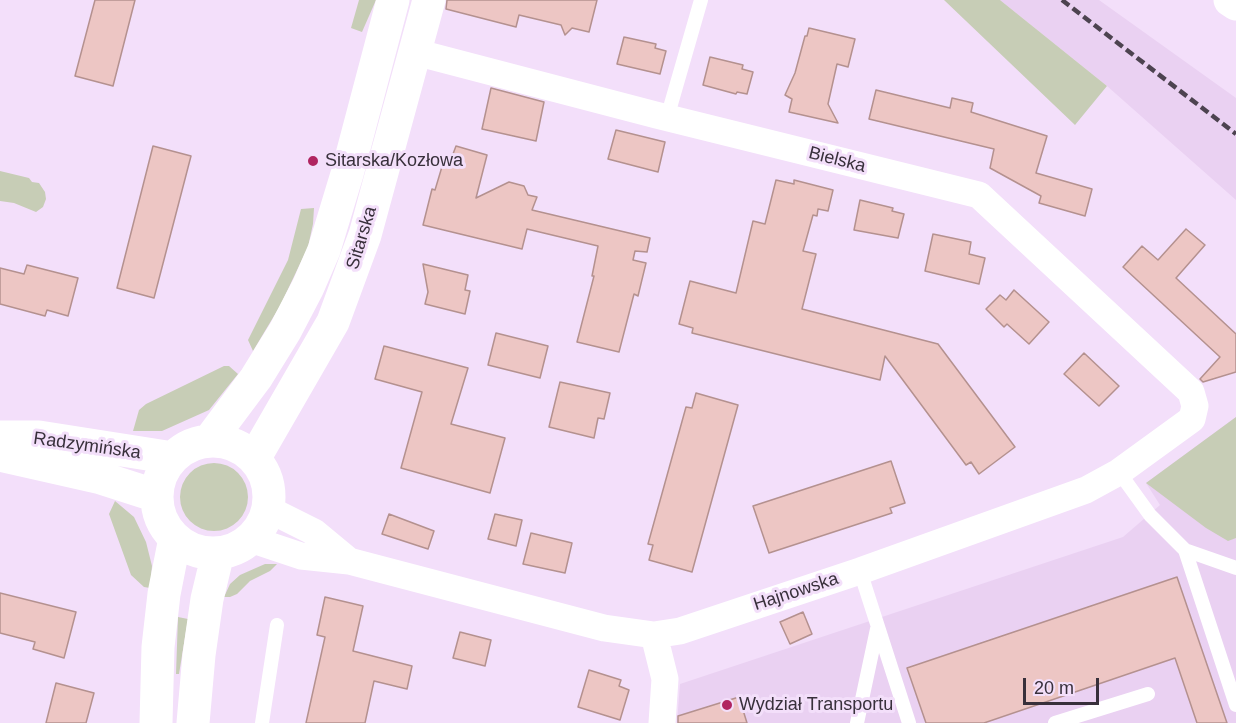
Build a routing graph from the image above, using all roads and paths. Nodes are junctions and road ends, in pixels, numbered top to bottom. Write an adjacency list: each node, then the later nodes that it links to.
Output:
1 (393, 0): 10 (street, Sitarska)
2 (429, 0): 6 (street, Sitarska)
3 (701, 0): 7 (lane)
4 (1230, 0): 5 (street)
5 (1236, 4)
6 (414, 52): 7 (street, Bielska); 13 (street, Sitarska)
7 (667, 118): 8 (street, Bielska)
8 (1191, 392): 14 (street, Hajnowska)
9 (0, 438): 12 (street, Radzymińska)
10 (209, 441): 12 (street); 13 (street)
11 (0, 455): 15 (street, Radzymińska)
12 (173, 458): 15 (street)
13 (254, 459): 16 (street)
14 (1119, 472): 19 (lane); 23 (street, Hajnowska)
15 (157, 496): 17 (street)
16 (268, 508): 18 (street); 21 (street, Hajnowska)
17 (175, 538): 20 (street); 31 (street)
18 (250, 539): 20 (street); 21 (street, Hajnowska)
19 (1185, 550): 22 (lane); 27 (lane)
20 (218, 552): 32 (street)
21 (349, 561): 26 (street, Hajnowska)
22 (1236, 568)
23 (860, 571): 25 (lane); 26 (street, Hajnowska)
24 (277, 625): 33 (lane)
25 (878, 627): 35 (lane); 36 (lane)
26 (654, 635): 34 (street)
27 (1231, 675): 29 (lane)
28 (1148, 694): 30 (lane)
29 (1236, 705)
30 (1103, 708): 37 (lane); 38 (lane)
31 (156, 723)
32 (193, 723)
33 (262, 723)
34 (662, 723)
35 (857, 723)
36 (909, 723)
37 (1055, 723)
38 (1108, 723)

